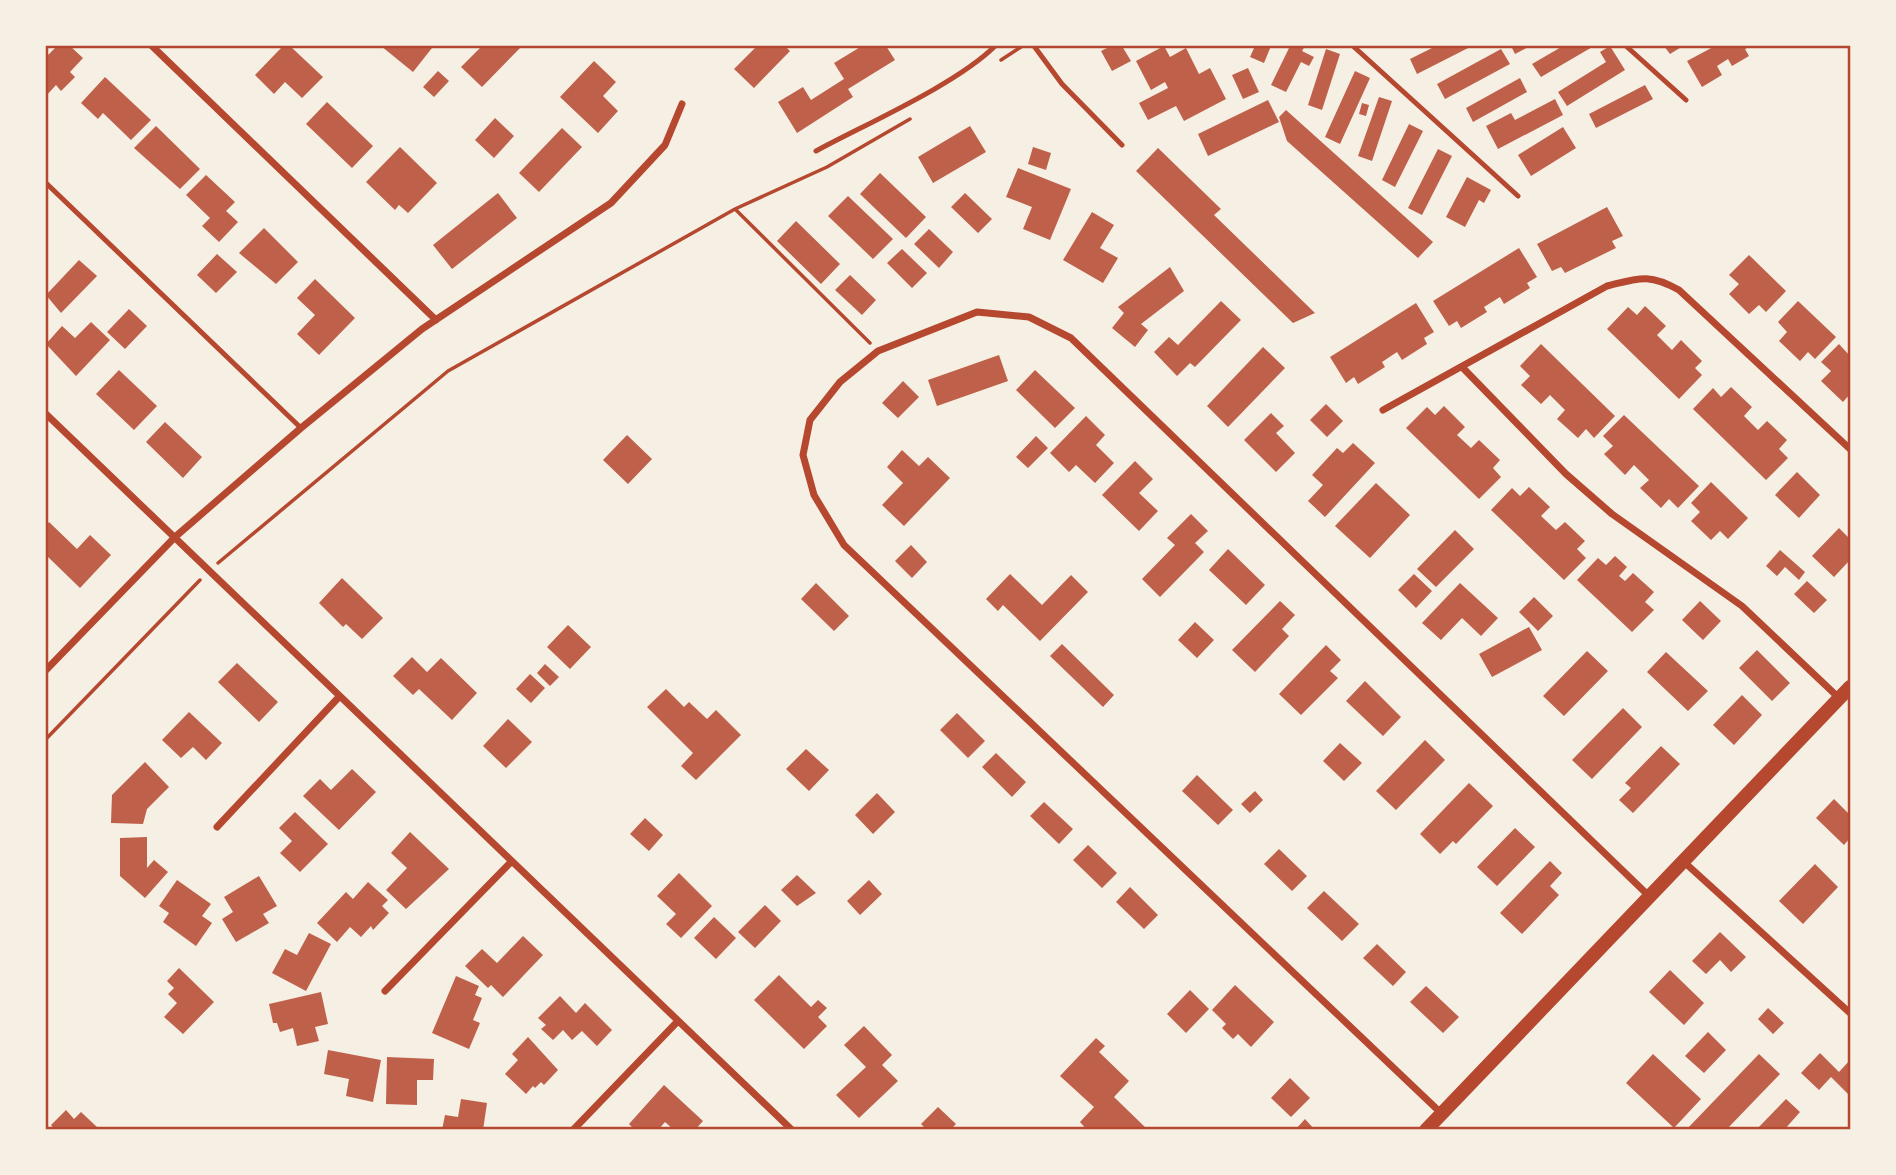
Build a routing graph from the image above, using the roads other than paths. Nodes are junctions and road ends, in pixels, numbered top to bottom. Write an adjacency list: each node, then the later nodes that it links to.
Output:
1 (152, 46): 12 (street)
2 (995, 46): 9 (lane)
3 (1034, 46): 8 (lane)
4 (1353, 46): 11 (lane)
5 (1626, 46): 6 (lane)
6 (1686, 100)
7 (682, 104): 12 (street)
8 (1122, 145)
9 (816, 151)
10 (46, 183): 16 (lane)
11 (1518, 196)
12 (436, 320): 16 (street)
13 (1463, 369): 14 (street); 17 (street); 22 (street)
14 (1383, 411)
15 (46, 414): 18 (street)
16 (300, 428): 18 (street)
17 (1850, 449)
18 (174, 537): 19 (street); 21 (street)
19 (46, 670)
20 (1850, 687): 22 (main road)
21 (338, 698): 23 (street); 25 (street)
22 (1839, 699): 24 (main road)
23 (217, 828)
24 (1682, 861): 26 (main road); 28 (street)
25 (511, 862): 27 (street); 29 (street)
26 (1649, 896): 30 (main road); 30 (street)
27 (385, 991)
28 (1850, 1013)
29 (677, 1021): 31 (street); 32 (street)
30 (1441, 1113): 33 (main road)
31 (573, 1129)
32 (792, 1129)
33 (1426, 1129)

